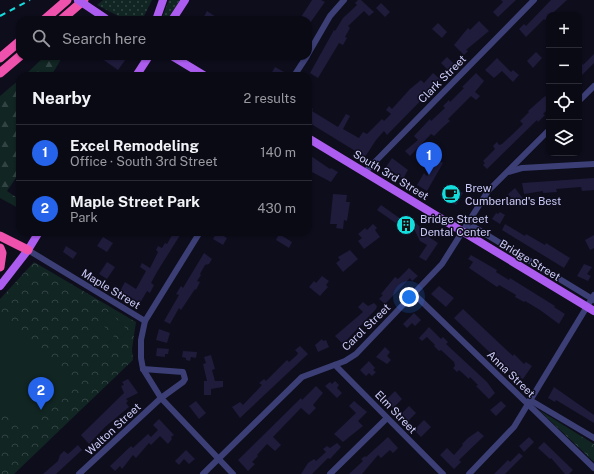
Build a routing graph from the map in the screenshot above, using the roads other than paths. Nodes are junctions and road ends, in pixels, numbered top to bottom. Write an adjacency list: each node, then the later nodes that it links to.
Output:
1 (67, 0): 8 (highway)
2 (78, 0): 10 (main road, bridge)
3 (84, 0): 9 (highway)
4 (163, 0): 11 (main road)
5 (185, 0): 12 (main road)
6 (344, 0): 14 (street)
7 (534, 0): 29 (street, Clark Street)
8 (49, 16)
9 (66, 16)
10 (102, 16)
11 (157, 16)
12 (175, 16)
13 (16, 44): 15 (highway)
14 (312, 47)
15 (0, 58)
16 (16, 59): 23 (highway)
17 (146, 60): 20 (main road)
18 (179, 60): 21 (main road)
19 (304, 60): 22 (street)
20 (139, 72)
21 (198, 72)
22 (296, 72)
23 (0, 73)
24 (594, 86): 25 (street)
25 (582, 98)
26 (546, 133): 30 (street, Carol Street)
27 (312, 140): 29 (main road, South 3rd Street)
28 (594, 164): 30 (street)
29 (365, 172): 31 (main road, South 3rd Street)
30 (507, 172): 31 (street, Carol Street)
31 (462, 232): 39 (street, Carol Street); 40 (street, Bridge Street); 41 (main road, Bridge Street)
32 (0, 236): 36 (highway)
33 (37, 236): 36 (main road)
34 (198, 236): 42 (street)
35 (0, 248): 37 (highway)
36 (28, 250): 38 (main road); 42 (street, Maple Street)
37 (0, 267)
38 (0, 286)
39 (414, 294): 43 (street, Carol Street); 46 (street, Anna Street)
40 (593, 298): 41 (street)
41 (591, 309): 46 (street)
42 (145, 321): 44 (street, Maple Street)
43 (335, 365): 47 (street, Elm Street); 49 (street, Carol Street)
44 (143, 369): 45 (street, Maple Street); 45 (street, Walton Street)
45 (161, 398): 49 (street, Maple Street); 51 (street, Walton Street)
46 (529, 402): 48 (street, Anna Street); 50 (street, Anna Street); 56 (street)
47 (387, 418): 54 (street); 55 (street, Elm Street)
48 (594, 438)
49 (218, 459): 52 (street, Carol Street); 53 (street, Maple Street)
50 (594, 468)
51 (79, 474)
52 (203, 474)
53 (233, 474)
54 (330, 474)
55 (443, 474)
56 (470, 474)

